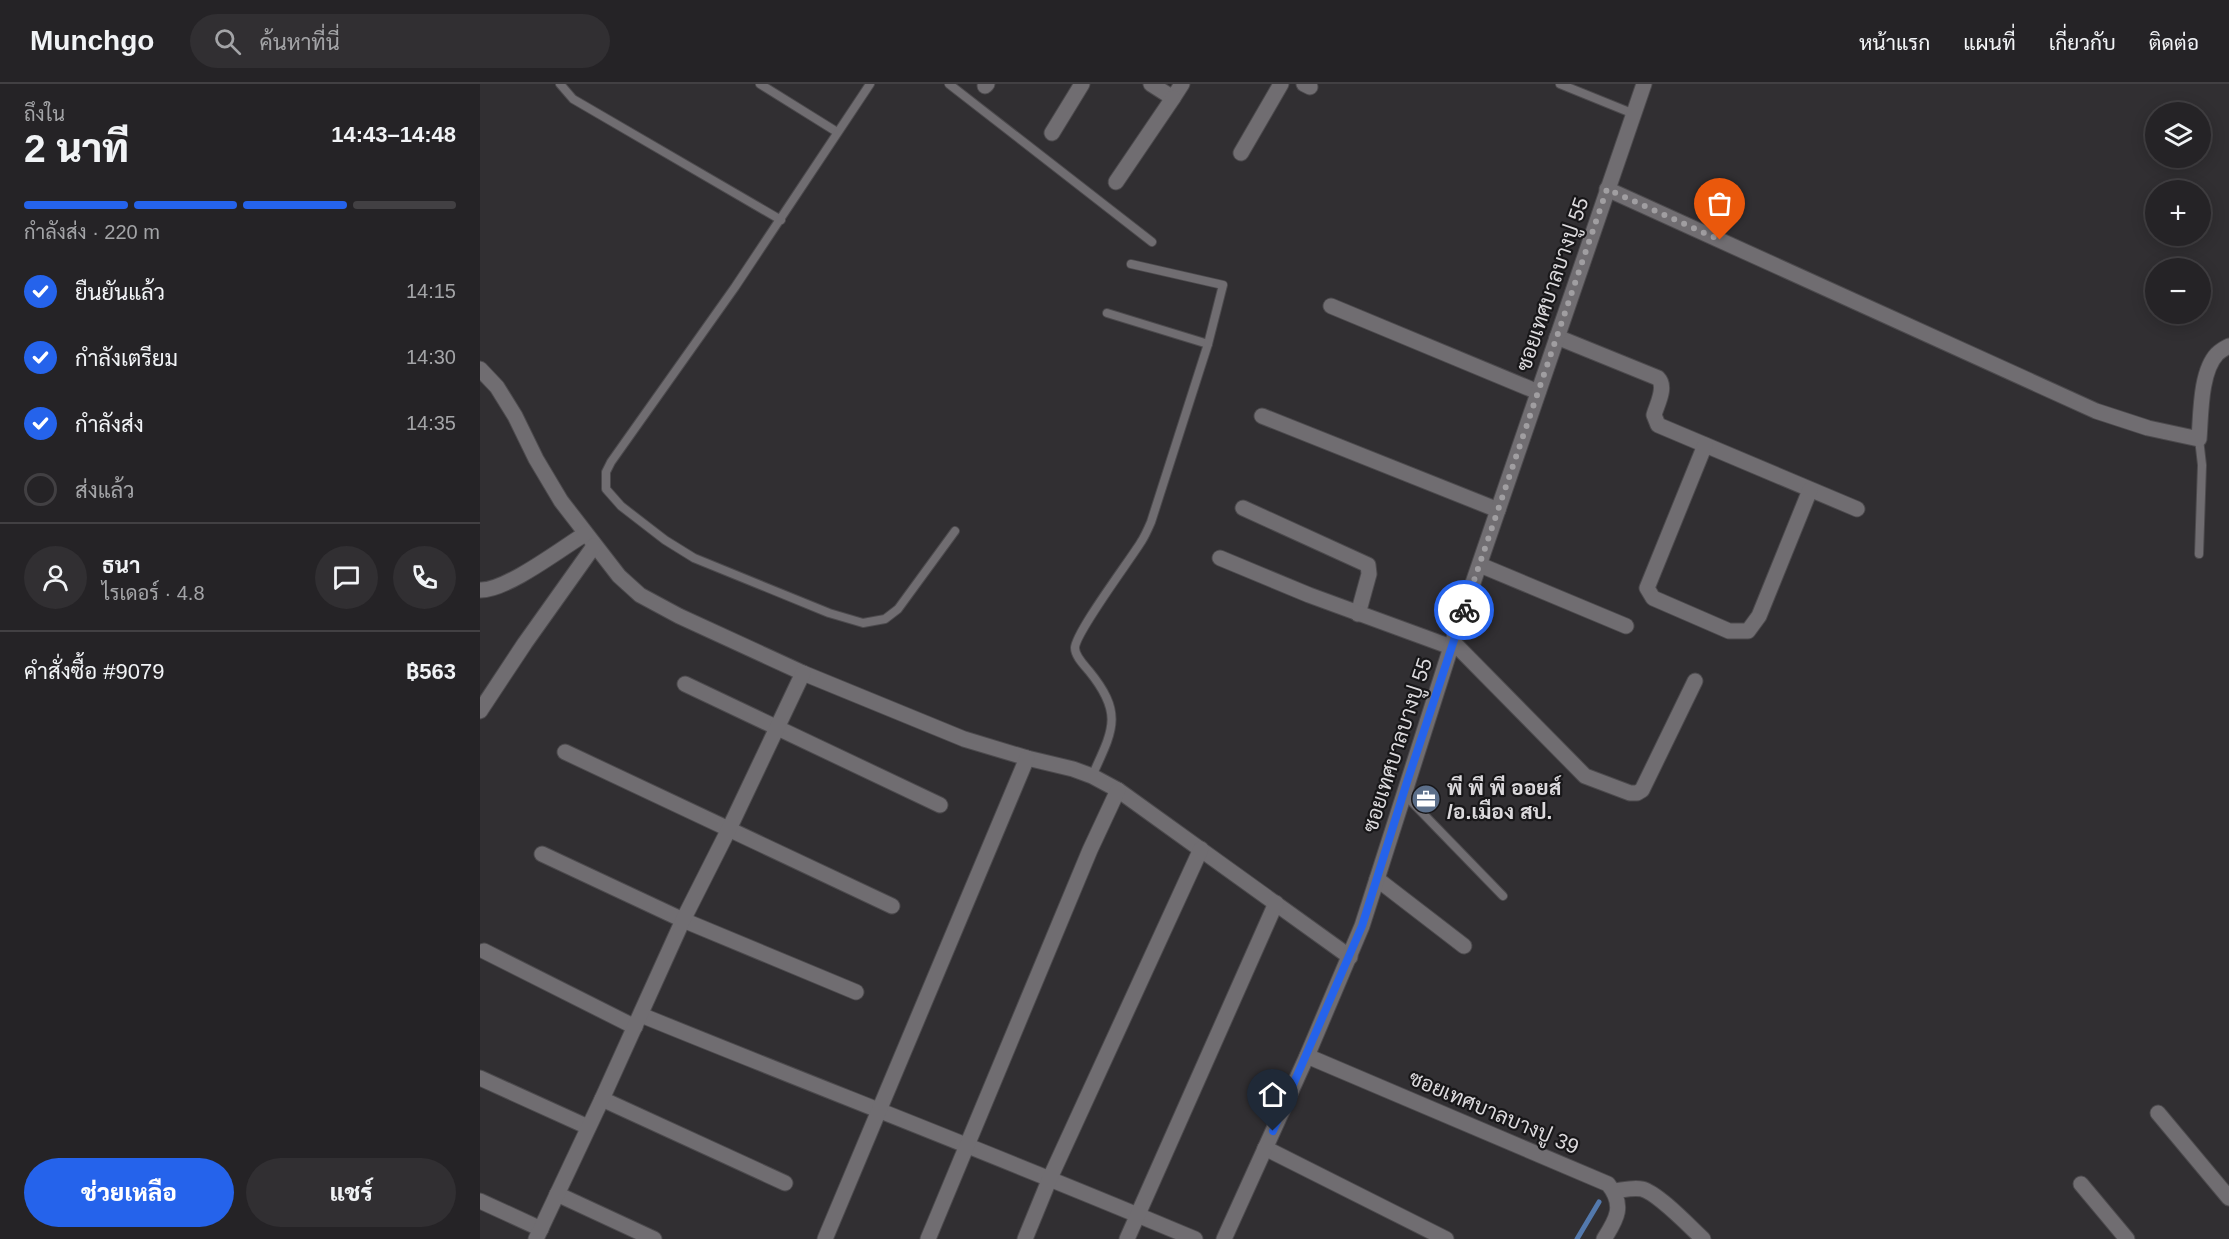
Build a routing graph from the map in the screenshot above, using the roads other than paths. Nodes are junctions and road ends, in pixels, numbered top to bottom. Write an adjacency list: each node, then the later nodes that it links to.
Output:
1 (560, 84): 18 (lane)
2 (760, 84): 13 (lane)
3 (870, 84): 13 (lane)
4 (949, 84): 19 (lane)
5 (1082, 84): 14 (street)
6 (1151, 84): 11 (street)
7 (1182, 84): 11 (street)
8 (1281, 84): 15 (street)
9 (1560, 84): 12 (lane)
10 (1644, 84): 12 (street, ซอยเทศบาลบางปู 55)
11 (1173, 98): 16 (street)
12 (1634, 114): 17 (street, ซอยเทศบาลบางปู 55)
13 (837, 132): 18 (lane)
14 (1052, 133)
15 (1240, 153)
16 (1116, 182)
17 (1607, 189): 23 (street, ซอยเทศบาลบางปู 55); 29 (street)
18 (781, 220): 35 (lane)
19 (1152, 242)
20 (1131, 264): 24 (lane)
21 (1331, 306): 27 (street)
22 (1107, 313): 24 (lane)
23 (1557, 337): 27 (street, ซอยเทศบาลบางปู 55); 30 (street)
24 (1208, 344): 51 (lane)
25 (2229, 346): 29 (street)
26 (480, 369): 36 (street)
27 (1538, 392): 34 (street, ซอยเทศบาลบางปู 55)
28 (1262, 416): 34 (street)
29 (2199, 438): 37 (lane)
30 (1706, 445): 31 (street); 31 (street)
31 (1810, 490): 33 (street)
32 (1243, 508): 41 (street)
33 (1857, 509)
34 (1498, 510): 39 (street, ซอยเทศบาลบางปู 55)
35 (956, 531)
36 (590, 540): 40 (street); 44 (street); 47 (street)
37 (2199, 554)
38 (1220, 558): 41 (street)
39 (1480, 565): 42 (street); 43 (street, ซอยเทศบาลบางปู 55)
40 (480, 590)
41 (1358, 614): 43 (street)
42 (1626, 626)
43 (1452, 644): 45 (street); 53 (street, ซอยเทศบาลบางปู 55)
44 (803, 673): 48 (street); 50 (street)
45 (1695, 681)
46 (685, 684): 48 (street)
47 (480, 711)
48 (776, 728): 54 (street); 55 (street)
49 (565, 752): 55 (street)
50 (1027, 758): 51 (street); 71 (street)
51 (1092, 776): 52 (street)
52 (1118, 790): 56 (street); 74 (street)
53 (1403, 793): 58 (street, ซอยเทศบาลบางปู 55); 59 (lane)
54 (940, 805)
55 (729, 829): 61 (street); 62 (street)
56 (1201, 849): 60 (street); 76 (street)
57 (542, 854): 62 (street)
58 (1377, 879): 63 (street); 65 (street, ซอยเทศบาลบางปู 55)
59 (1503, 896)
60 (1276, 903): 65 (street); 83 (street)
61 (892, 906)
62 (683, 920): 66 (street); 67 (street)
63 (1464, 946)
64 (484, 951): 67 (street)
65 (1350, 957): 68 (street, ซอยเทศบาลบางปู 55)
66 (856, 992)
67 (638, 1021): 70 (street); 71 (street)
68 (1307, 1056): 75 (street, ซอยเทศบาลบางปู 55); 79 (street, ซอยเทศบาลบางปู 39)
69 (480, 1078): 73 (street)
70 (603, 1099): 73 (street); 77 (street)
71 (880, 1112): 74 (street); 86 (street)
72 (2158, 1113): 81 (street)
73 (588, 1127): 80 (street)
74 (968, 1146): 76 (street); 87 (street)
75 (1266, 1148): 91 (street, ซอยเทศบาลบางปู 55); 92 (street)
76 (1050, 1178): 83 (street); 88 (street)
77 (785, 1183)
78 (2081, 1184): 95 (street)
79 (1614, 1191): 93 (street); 94 (street)
80 (557, 1194): 84 (street); 85 (street)
81 (2229, 1198)
82 (480, 1201): 84 (street)
83 (1137, 1215): 89 (street); 90 (street)
84 (539, 1234)
85 (654, 1239)
86 (825, 1239)
87 (927, 1239)
88 (1025, 1239)
89 (1127, 1239)
90 (1195, 1239)
91 (1224, 1239)
92 (1446, 1239)
93 (1604, 1239)
94 (1703, 1239)
95 (2127, 1239)

